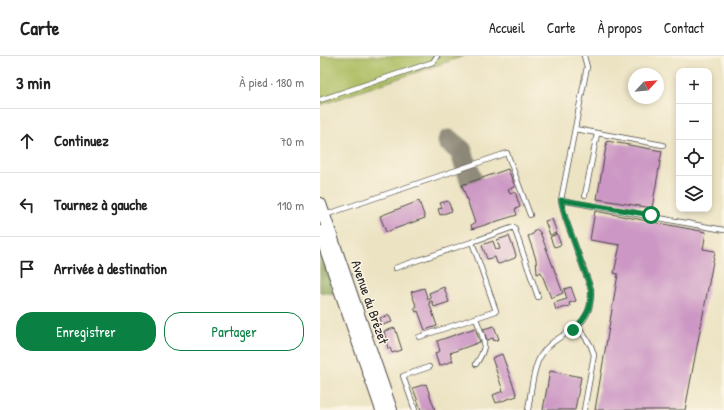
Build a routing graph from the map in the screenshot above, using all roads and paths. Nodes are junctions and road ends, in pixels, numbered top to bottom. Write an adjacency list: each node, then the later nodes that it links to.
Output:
1 (437, 56): 3 (lane)
2 (584, 56): 4 (lane)
3 (320, 100)
4 (575, 129): 5 (lane); 8 (lane)
5 (597, 134): 6 (lane); 7 (lane)
6 (663, 145)
7 (585, 195)
8 (561, 200): 11 (lane); 17 (lane)
9 (321, 212): 10 (lane); 22 (main road, Avenue du Brézet)
10 (530, 215)
11 (724, 230)
12 (320, 232): 21 (main road, Avenue du Brézet)
13 (472, 242): 14 (lane); 15 (lane); 16 (lane)
14 (395, 268)
15 (538, 297)
16 (476, 318): 18 (lane); 19 (lane)
17 (578, 326): 24 (lane); 25 (lane)
18 (419, 337)
19 (476, 364)
20 (429, 367): 23 (lane)
21 (382, 410)
22 (391, 410)
23 (415, 410)
24 (528, 410)
25 (584, 410)

